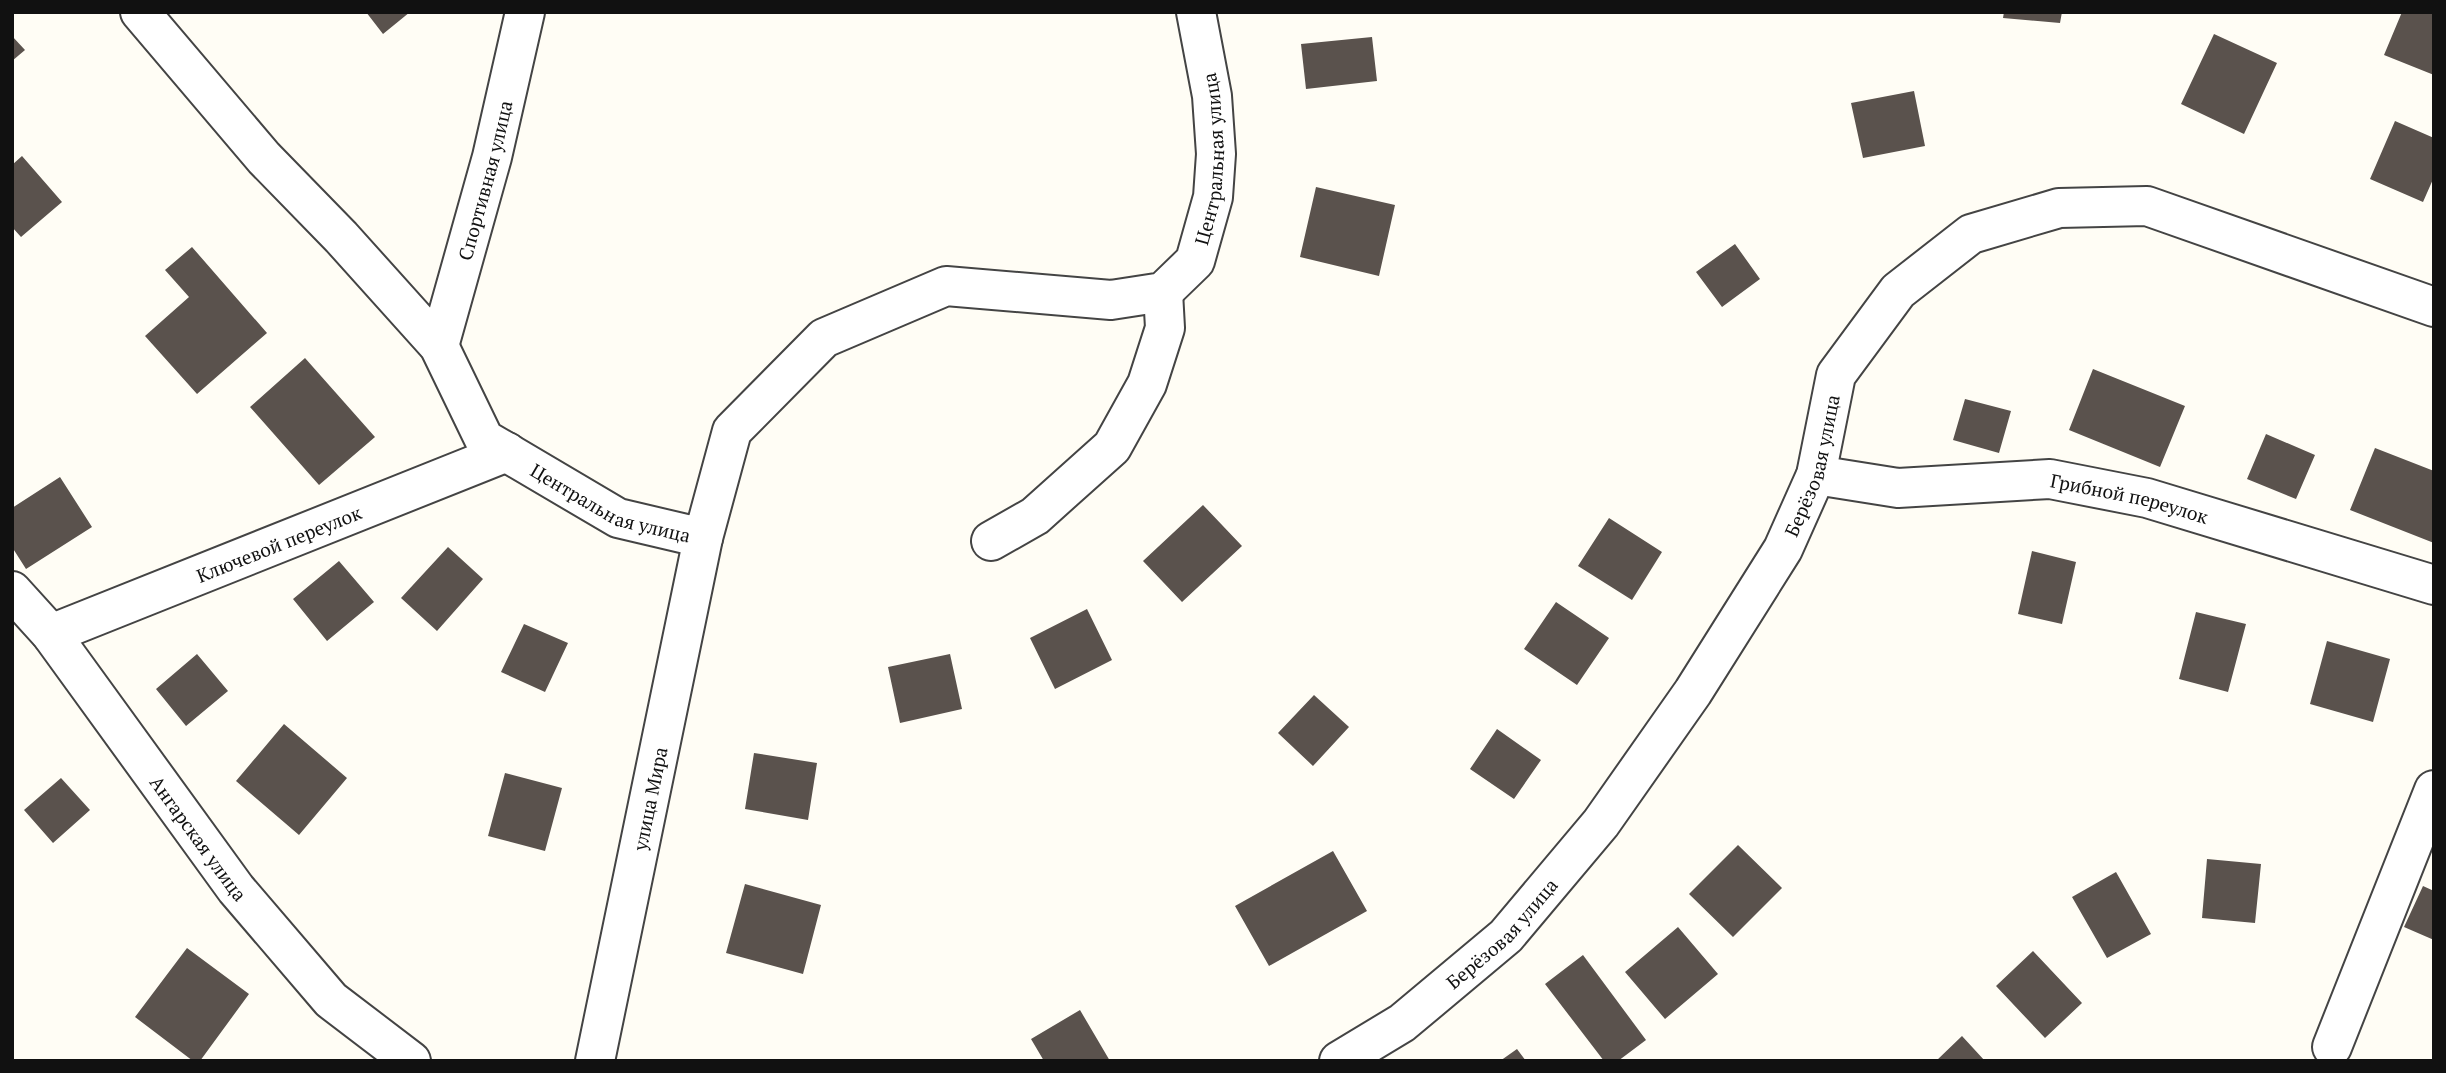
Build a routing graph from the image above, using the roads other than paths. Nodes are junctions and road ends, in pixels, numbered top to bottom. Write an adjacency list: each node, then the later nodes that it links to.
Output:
1 (140, 12): 6 (street, Центральная улица)
2 (525, 12): 6 (street, Спортивная улица)
3 (1196, 12): 4 (street, Центральная улица)
4 (1163, 292): 9 (street, Центральная улица); 10 (street)
5 (2434, 307): 8 (street, Берёзовая улица)
6 (439, 346): 7 (street, Центральная улица)
7 (507, 452): 9 (street, Центральная улица); 13 (street, Ключевой переулок)
8 (1816, 475): 11 (street, Грибной переулок); 18 (street, Берёзовая улица)
9 (703, 538): 17 (street, улица Мира)
10 (991, 541)
11 (2434, 585)
12 (12, 591): 13 (street, Ангарская улица)
13 (51, 634): 16 (street, Ангарская улица)
14 (2434, 790): 15 (street)
15 (2334, 1056)
16 (411, 1061)
17 (595, 1061)
18 (1339, 1061)

